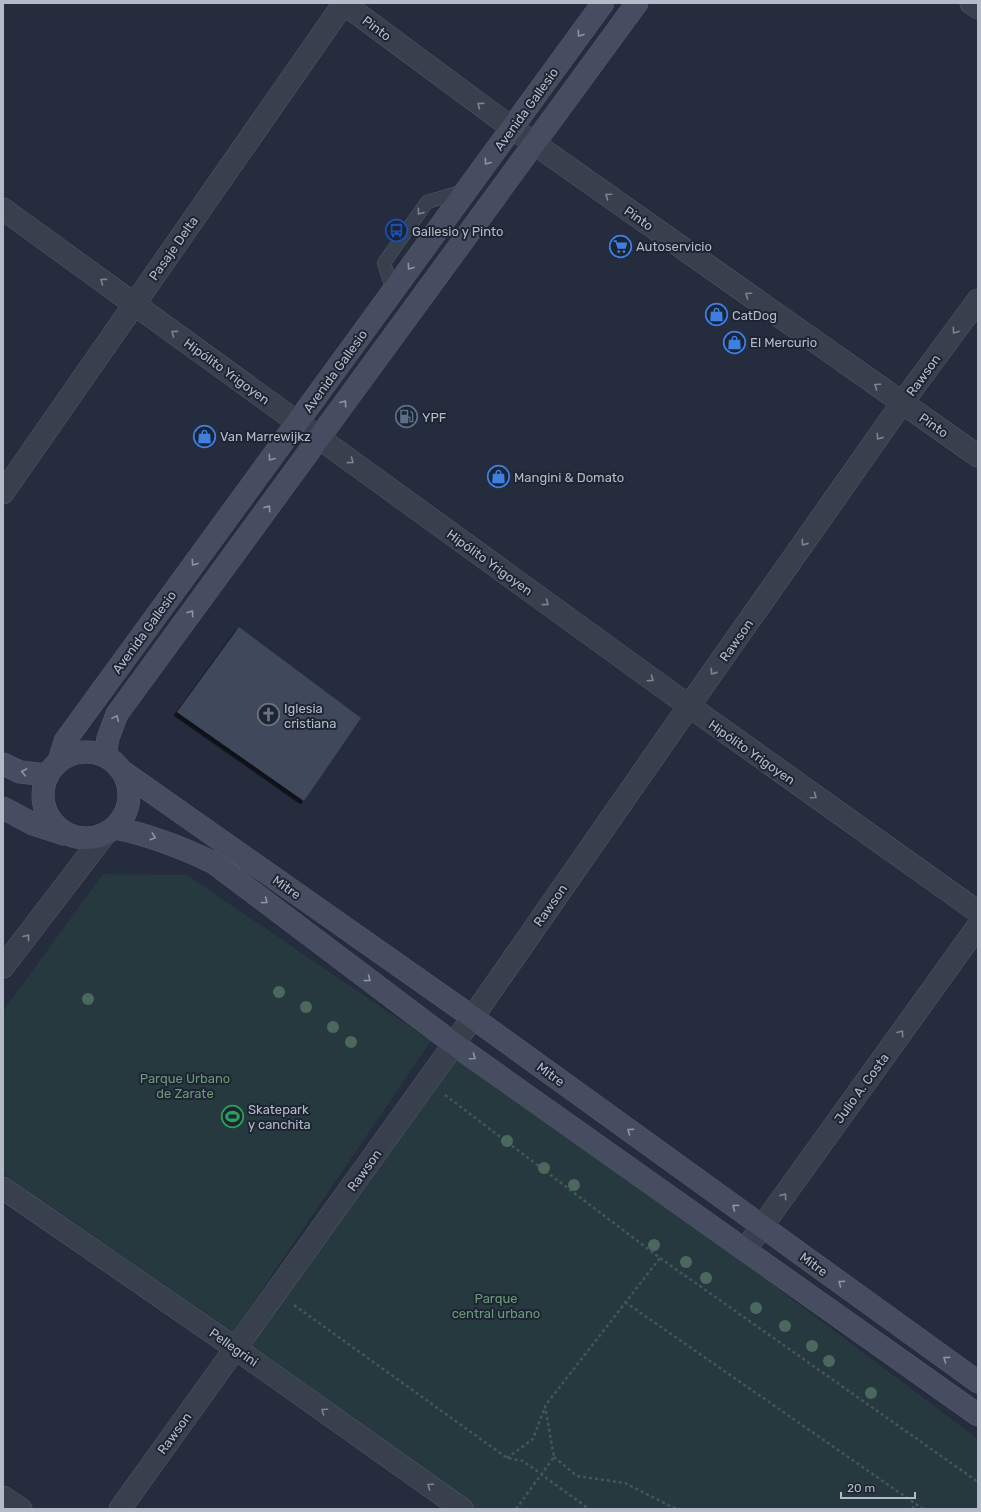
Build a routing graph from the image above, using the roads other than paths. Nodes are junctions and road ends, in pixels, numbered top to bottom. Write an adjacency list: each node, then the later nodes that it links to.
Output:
1 (344, 3): 6 (street, Pinto, one-way to 1); 10 (street, Pasaje Delta)
2 (603, 3): 6 (main road, Avenida Gallesio, one-way to 6)
3 (637, 3): 7 (main road, Avenida Gallesio)
4 (971, 3): 5 (street)
5 (978, 8)
6 (512, 128): 7 (street, Pinto); 12 (main road, Avenida Gallesio, one-way to 12)
7 (534, 144): 11 (street, Pinto, one-way to 7); 13 (main road, Avenida Gallesio, one-way to 7)
8 (3, 209): 10 (street, Hipólito Yrigoyen, one-way to 8)
9 (978, 300): 11 (street, Rawson, one-way to 11)
10 (135, 304): 12 (street, Hipólito Yrigoyen, one-way to 10); 15 (street, Pasaje Delta)
11 (902, 403): 14 (street, Pinto); 16 (street, Rawson, one-way to 16)
12 (297, 422): 13 (street, Hipólito Yrigoyen); 19 (main road, Avenida Gallesio, one-way to 19)
13 (319, 438): 16 (street, Hipólito Yrigoyen, one-way to 16); 17 (main road, Avenida Gallesio, one-way to 13)
14 (978, 456)
15 (3, 493)
16 (688, 706): 24 (street, Hipólito Yrigoyen, one-way to 24); 27 (street, Rawson)
17 (105, 756): 19 (main road); 20 (main road)
18 (3, 764): 19 (main road, one-way to 18)
19 (53, 768): 23 (main road)
20 (122, 771): 22 (main road); 27 (main road, Mitre)
21 (3, 808): 23 (main road)
22 (110, 831): 23 (main road); 26 (street, one-way to 22); 28 (main road, Mitre, one-way to 28)
23 (68, 835)
24 (978, 912)
25 (978, 926): 30 (street, Julio A. Costa, one-way to 25)
26 (3, 967)
27 (472, 1017): 28 (street, Rawson); 30 (main road, Mitre, one-way to 27)
28 (454, 1044): 31 (main road, Mitre, one-way to 31); 32 (street, Rawson)
29 (3, 1188): 32 (street, Pellegrini)
30 (762, 1226): 31 (street, Julio A. Costa); 33 (main road, Mitre, one-way to 30)
31 (745, 1250): 34 (main road, Mitre)
32 (235, 1348): 37 (street, Rawson); 38 (street, Pellegrini, one-way to 32)
33 (978, 1382)
34 (978, 1415)
35 (3, 1497): 36 (street)
36 (21, 1509)
37 (120, 1509)
38 (462, 1509)

